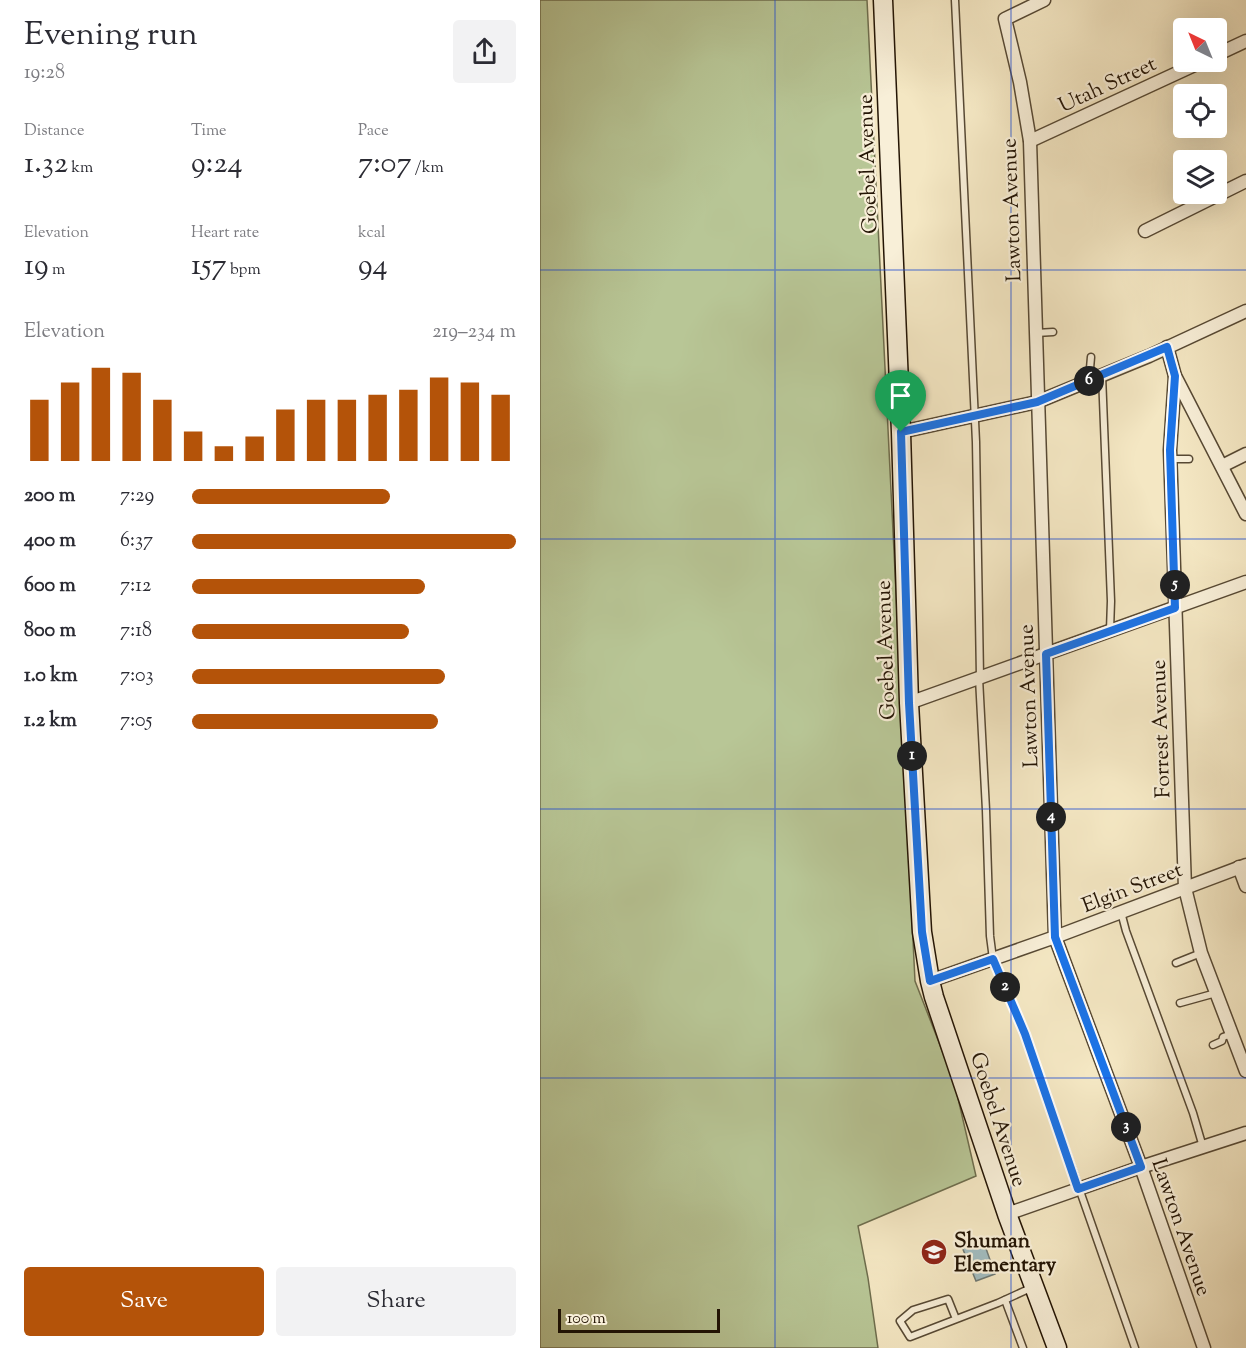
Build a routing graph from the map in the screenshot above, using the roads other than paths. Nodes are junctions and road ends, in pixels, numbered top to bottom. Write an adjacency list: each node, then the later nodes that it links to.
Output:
1 (883, 0): 20 (street, Goebel Avenue)
2 (955, 0): 19 (lane)
3 (1044, 0): 7 (street, Lawton Avenue)
4 (1246, 41): 5 (street)
5 (1227, 49)
6 (1180, 72): 7 (street, Utah Street)
7 (1030, 141): 12 (street, Lawton Avenue)
8 (1246, 181): 9 (street)
9 (1145, 231)
10 (1246, 311): 13 (street)
11 (1053, 332): 12 (lane)
12 (1035, 333): 18 (street, Lawton Avenue)
13 (1167, 347): 15 (street); 16 (street)
14 (1091, 357): 17 (lane)
15 (1102, 375): 17 (street); 28 (lane)
16 (1175, 376): 22 (street, Forrest Avenue); 24 (street)
17 (1089, 380): 18 (street)
18 (1037, 402): 19 (street); 29 (street, Lawton Avenue)
19 (974, 416): 20 (street); 30 (lane)
20 (901, 432): 31 (street, Goebel Avenue)
21 (1246, 454): 24 (street)
22 (1171, 459): 23 (lane); 27 (street, Forrest Avenue)
23 (1189, 459)
24 (1222, 466): 25 (street)
25 (1246, 514)
26 (1246, 582): 27 (street)
27 (1175, 608): 28 (street); 34 (street, Forrest Avenue)
28 (1110, 631): 29 (street)
29 (1046, 654): 30 (street); 36 (street, Lawton Avenue)
30 (980, 677): 31 (street); 38 (lane)
31 (909, 703): 40 (street, Goebel Avenue)
32 (1243, 866): 33 (street); 34 (street, Elgin Street)
33 (1246, 886)
34 (1185, 888): 35 (street, Elgin Street); 37 (street, Forrest Avenue)
35 (1121, 912): 36 (street, Elgin Street); 47 (lane)
36 (1055, 937): 38 (street, Elgin Street); 48 (street, Lawton Avenue)
37 (1201, 952): 39 (lane); 41 (street, Forrest Avenue)
38 (993, 959): 40 (street, Elgin Street); 49 (lane)
39 (1176, 963)
40 (930, 981): 50 (street, Goebel Avenue)
41 (1216, 993): 42 (lane); 43 (street, Forrest Avenue)
42 (1180, 1004)
43 (1232, 1034): 44 (lane); 45 (street, Forrest Avenue)
44 (1213, 1045)
45 (1246, 1071)
46 (1246, 1133): 47 (street)
47 (1203, 1147): 48 (street)
48 (1141, 1167): 49 (street); 57 (street, Lawton Avenue)
49 (1078, 1189): 50 (street); 56 (lane)
50 (1006, 1214): 51 (street, Goebel Avenue)
51 (1034, 1287): 52 (lane); 55 (street, Goebel Avenue)
52 (1005, 1300): 53 (lane); 54 (lane)
53 (956, 1319): 53 (lane)
54 (1023, 1348)
55 (1056, 1348)
56 (1135, 1348)
57 (1204, 1348)

